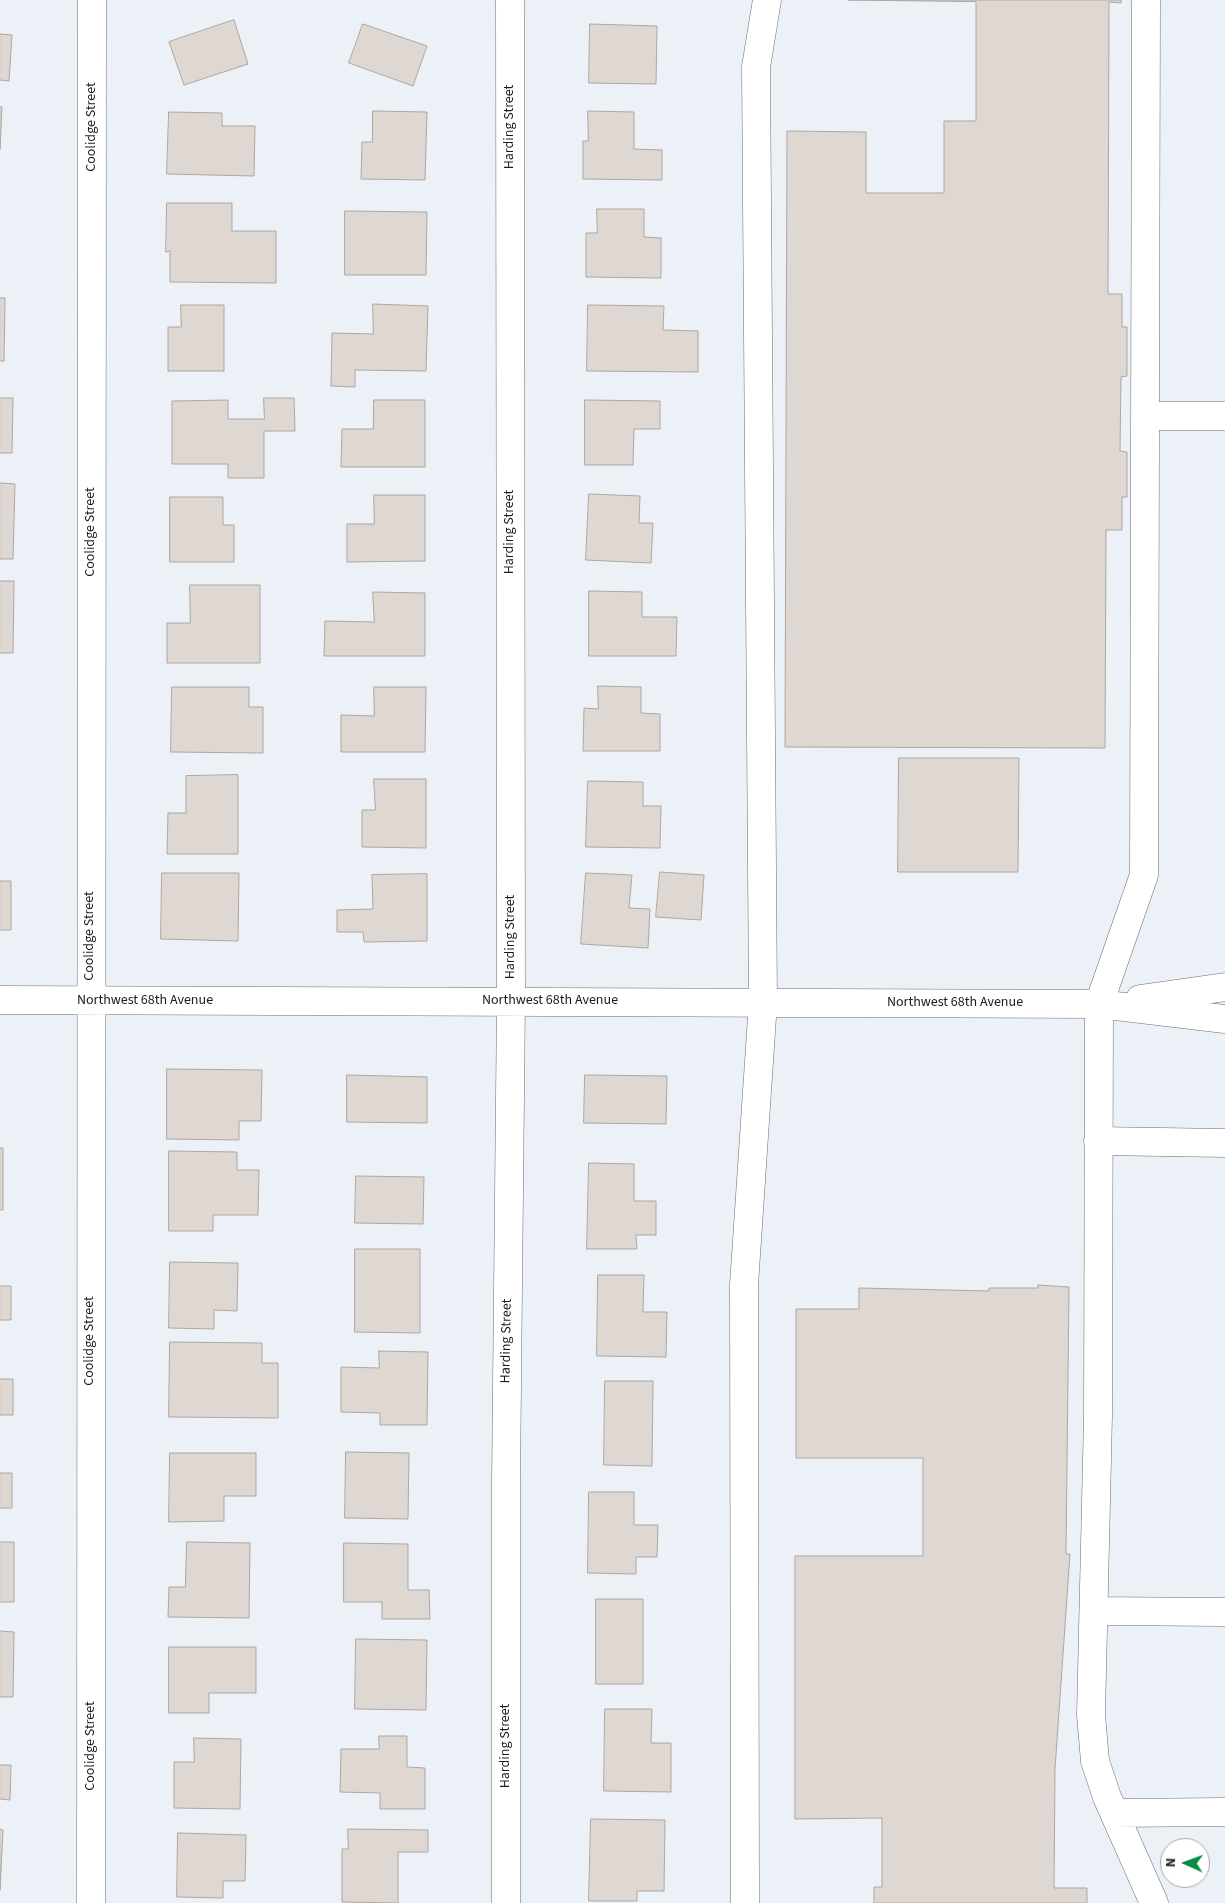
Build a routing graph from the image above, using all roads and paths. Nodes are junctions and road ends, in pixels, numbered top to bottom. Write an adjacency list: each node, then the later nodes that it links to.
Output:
1 (92, 0): 9 (street, Coolidge Street)
2 (510, 0): 10 (street, Harding Street)
3 (768, 0): 11 (street)
4 (1146, 0): 5 (street)
5 (1146, 416): 6 (street); 12 (street)
6 (1225, 416)
7 (1225, 988): 12 (street, Northwest 68th Avenue)
8 (0, 1000): 9 (street, Northwest 68th Avenue)
9 (90, 1001): 10 (street, Northwest 68th Avenue); 20 (street, Coolidge Street)
10 (511, 1001): 11 (street, Northwest 68th Avenue); 21 (street, Harding Street)
11 (763, 1002): 12 (street, Northwest 68th Avenue); 22 (street)
12 (1099, 1004): 13 (street, Northwest 68th Avenue); 14 (street)
13 (1225, 1019)
14 (1098, 1141): 15 (street); 16 (street)
15 (1225, 1143)
16 (1094, 1611): 17 (street); 19 (street)
17 (1225, 1612)
18 (1225, 1812): 19 (street)
19 (1115, 1813): 23 (street)
20 (91, 1903)
21 (506, 1903)
22 (745, 1903)
23 (1154, 1903)

